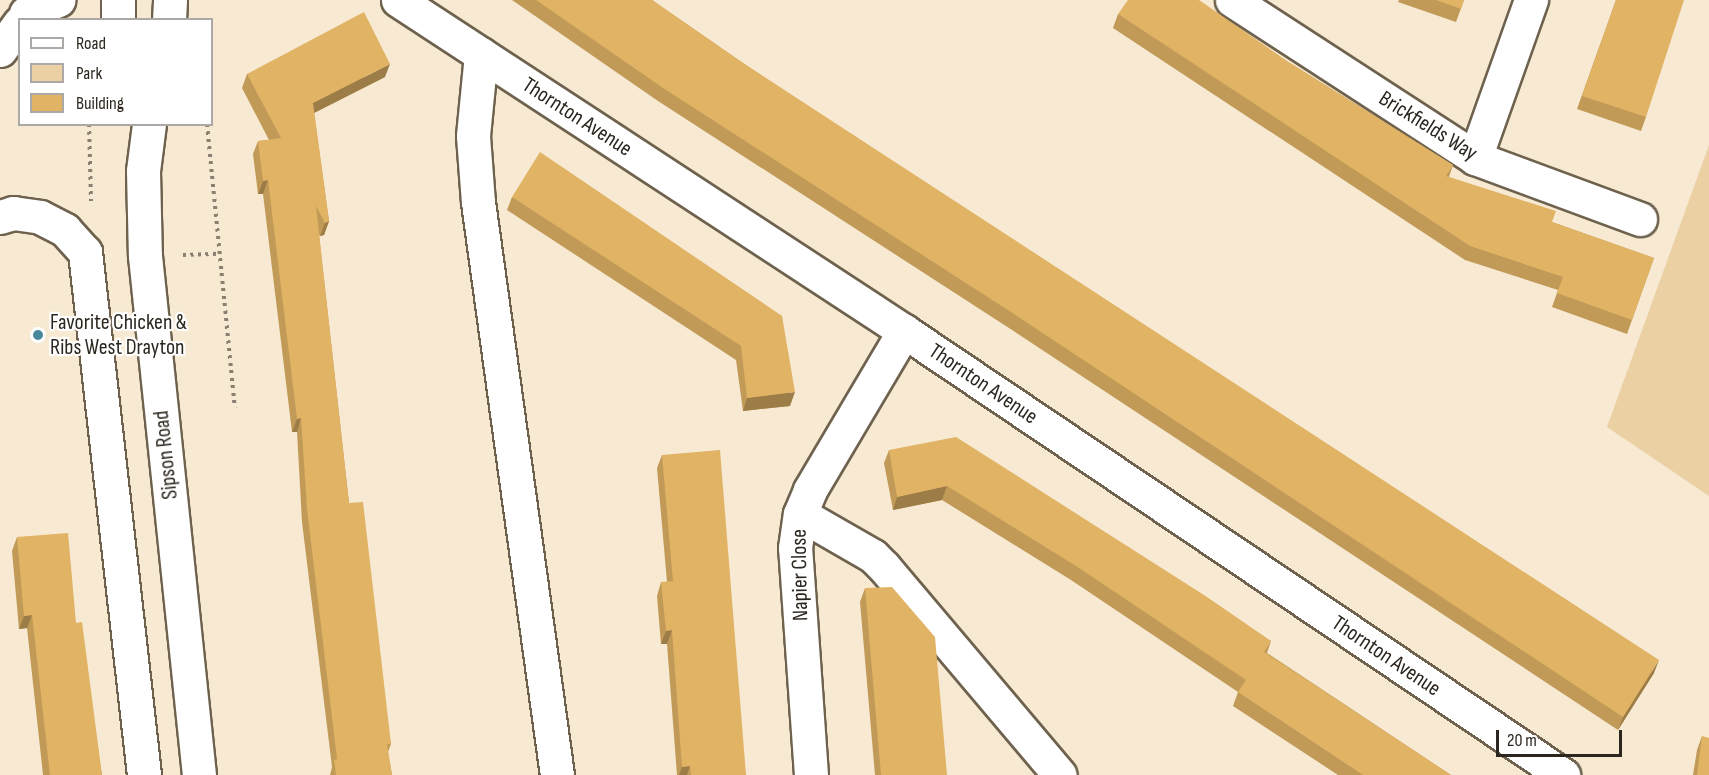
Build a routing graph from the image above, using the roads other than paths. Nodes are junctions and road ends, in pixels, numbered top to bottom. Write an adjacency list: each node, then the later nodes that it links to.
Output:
1 (58, 0): 7 (street)
2 (118, 0): 8 (street)
3 (170, 0): 9 (street)
4 (398, 0): 12 (street, Thornton Avenue)
5 (1232, 0): 14 (street, Brickfields Way)
6 (1531, 0): 14 (street)
7 (25, 13)
8 (118, 18)
9 (169, 18)
10 (18, 23): 11 (street)
11 (0, 50)
12 (481, 54): 17 (street, Thornton Avenue); 21 (street)
13 (145, 128): 20 (street, Sipson Road)
14 (1475, 158): 16 (street, Brickfields Way)
15 (0, 217): 19 (street)
16 (1640, 219)
17 (904, 331): 18 (street, Napier Close); 24 (street, Thornton Avenue)
18 (800, 514): 22 (street, Napier Close); 23 (street)
19 (144, 775)
20 (199, 775)
21 (557, 775)
22 (811, 775)
23 (1060, 775)
24 (1563, 775)

